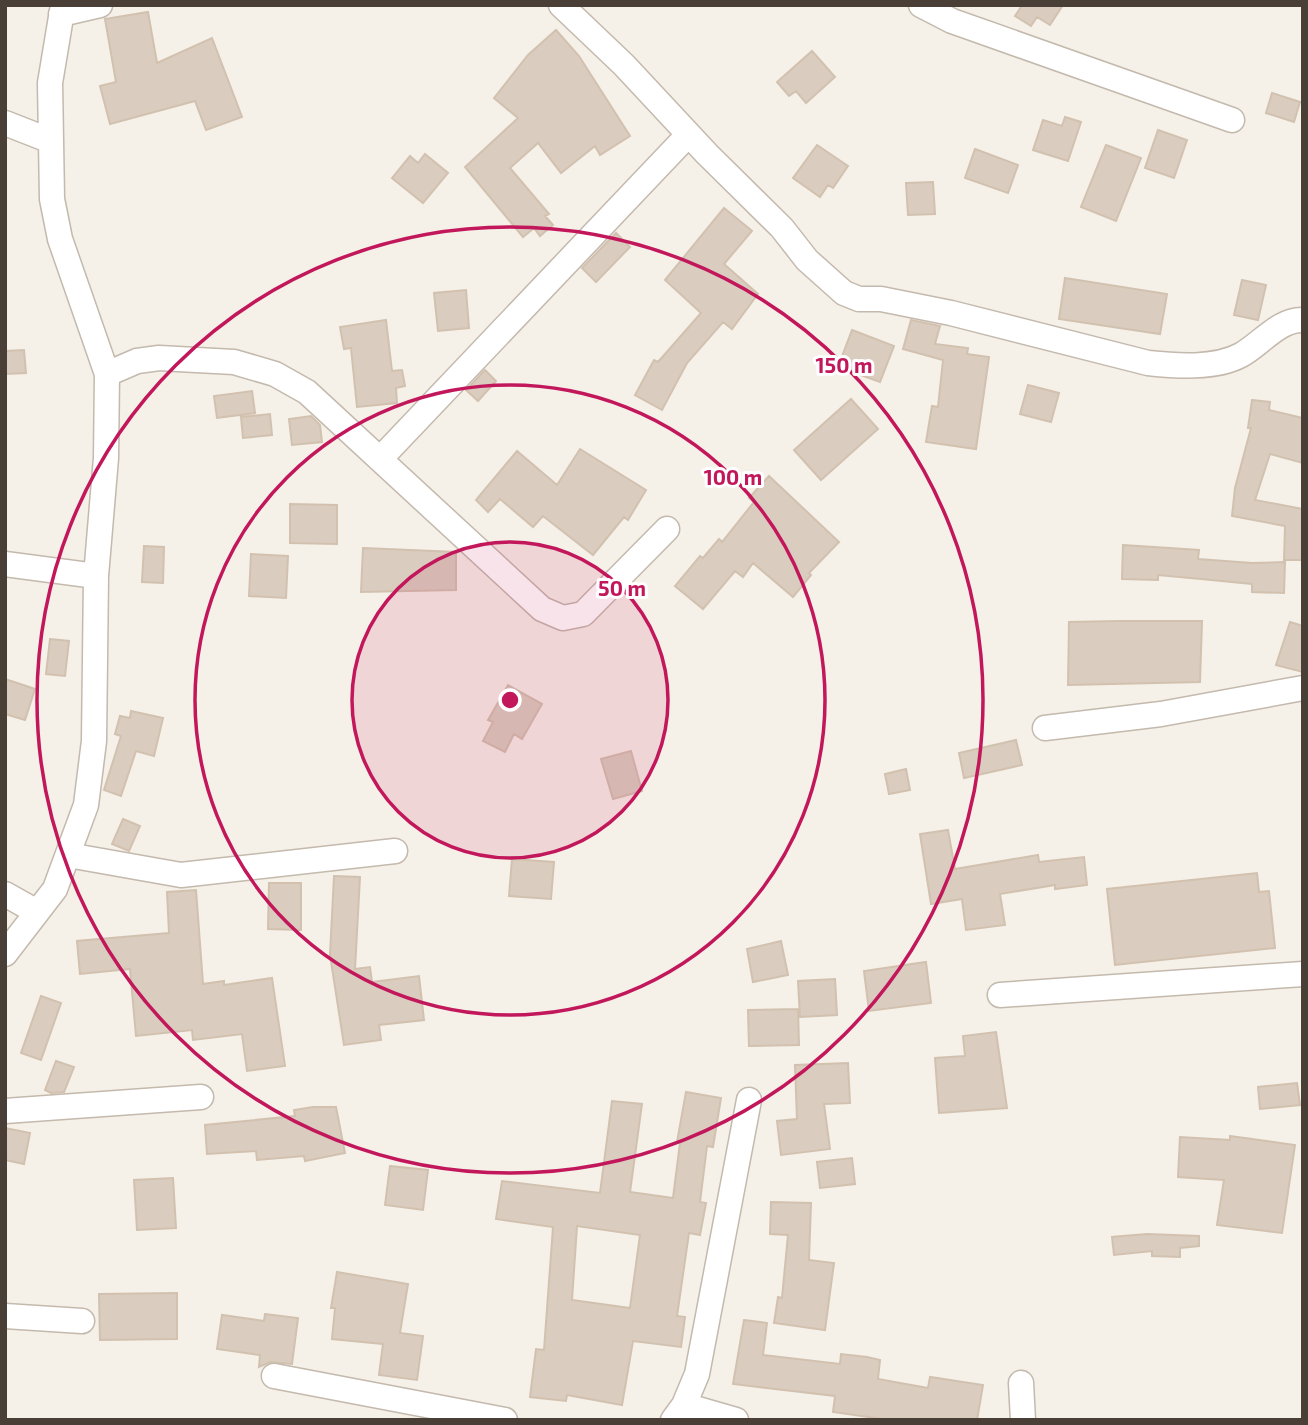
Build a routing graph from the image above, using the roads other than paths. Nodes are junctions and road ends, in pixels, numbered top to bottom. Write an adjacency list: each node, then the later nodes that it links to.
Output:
1 (100, 5): 4 (street)
2 (561, 5): 7 (street)
3 (921, 5): 5 (street)
4 (62, 10): 8 (street)
5 (1232, 120)
6 (5, 123): 8 (street)
7 (688, 135): 9 (street); 11 (street)
8 (51, 141): 10 (street)
9 (1303, 320)
10 (107, 374): 11 (street); 14 (street)
11 (381, 458): 12 (street)
12 (667, 529)
13 (5, 564): 14 (street)
14 (96, 576): 18 (street)
15 (1303, 688): 16 (street)
16 (1045, 728)
17 (395, 852): 18 (street)
18 (68, 855): 20 (street)
19 (5, 894): 20 (street)
20 (37, 912): 21 (street)
21 (5, 954)
22 (1303, 974): 23 (street)
23 (1000, 995)
24 (201, 1097): 26 (street)
25 (749, 1100): 31 (street)
26 (5, 1111)
27 (5, 1316): 28 (street)
28 (82, 1321)
29 (274, 1376): 32 (street)
30 (1021, 1383): 34 (street)
31 (679, 1412): 33 (street)
32 (505, 1420)
33 (736, 1420)
34 (1023, 1420)

